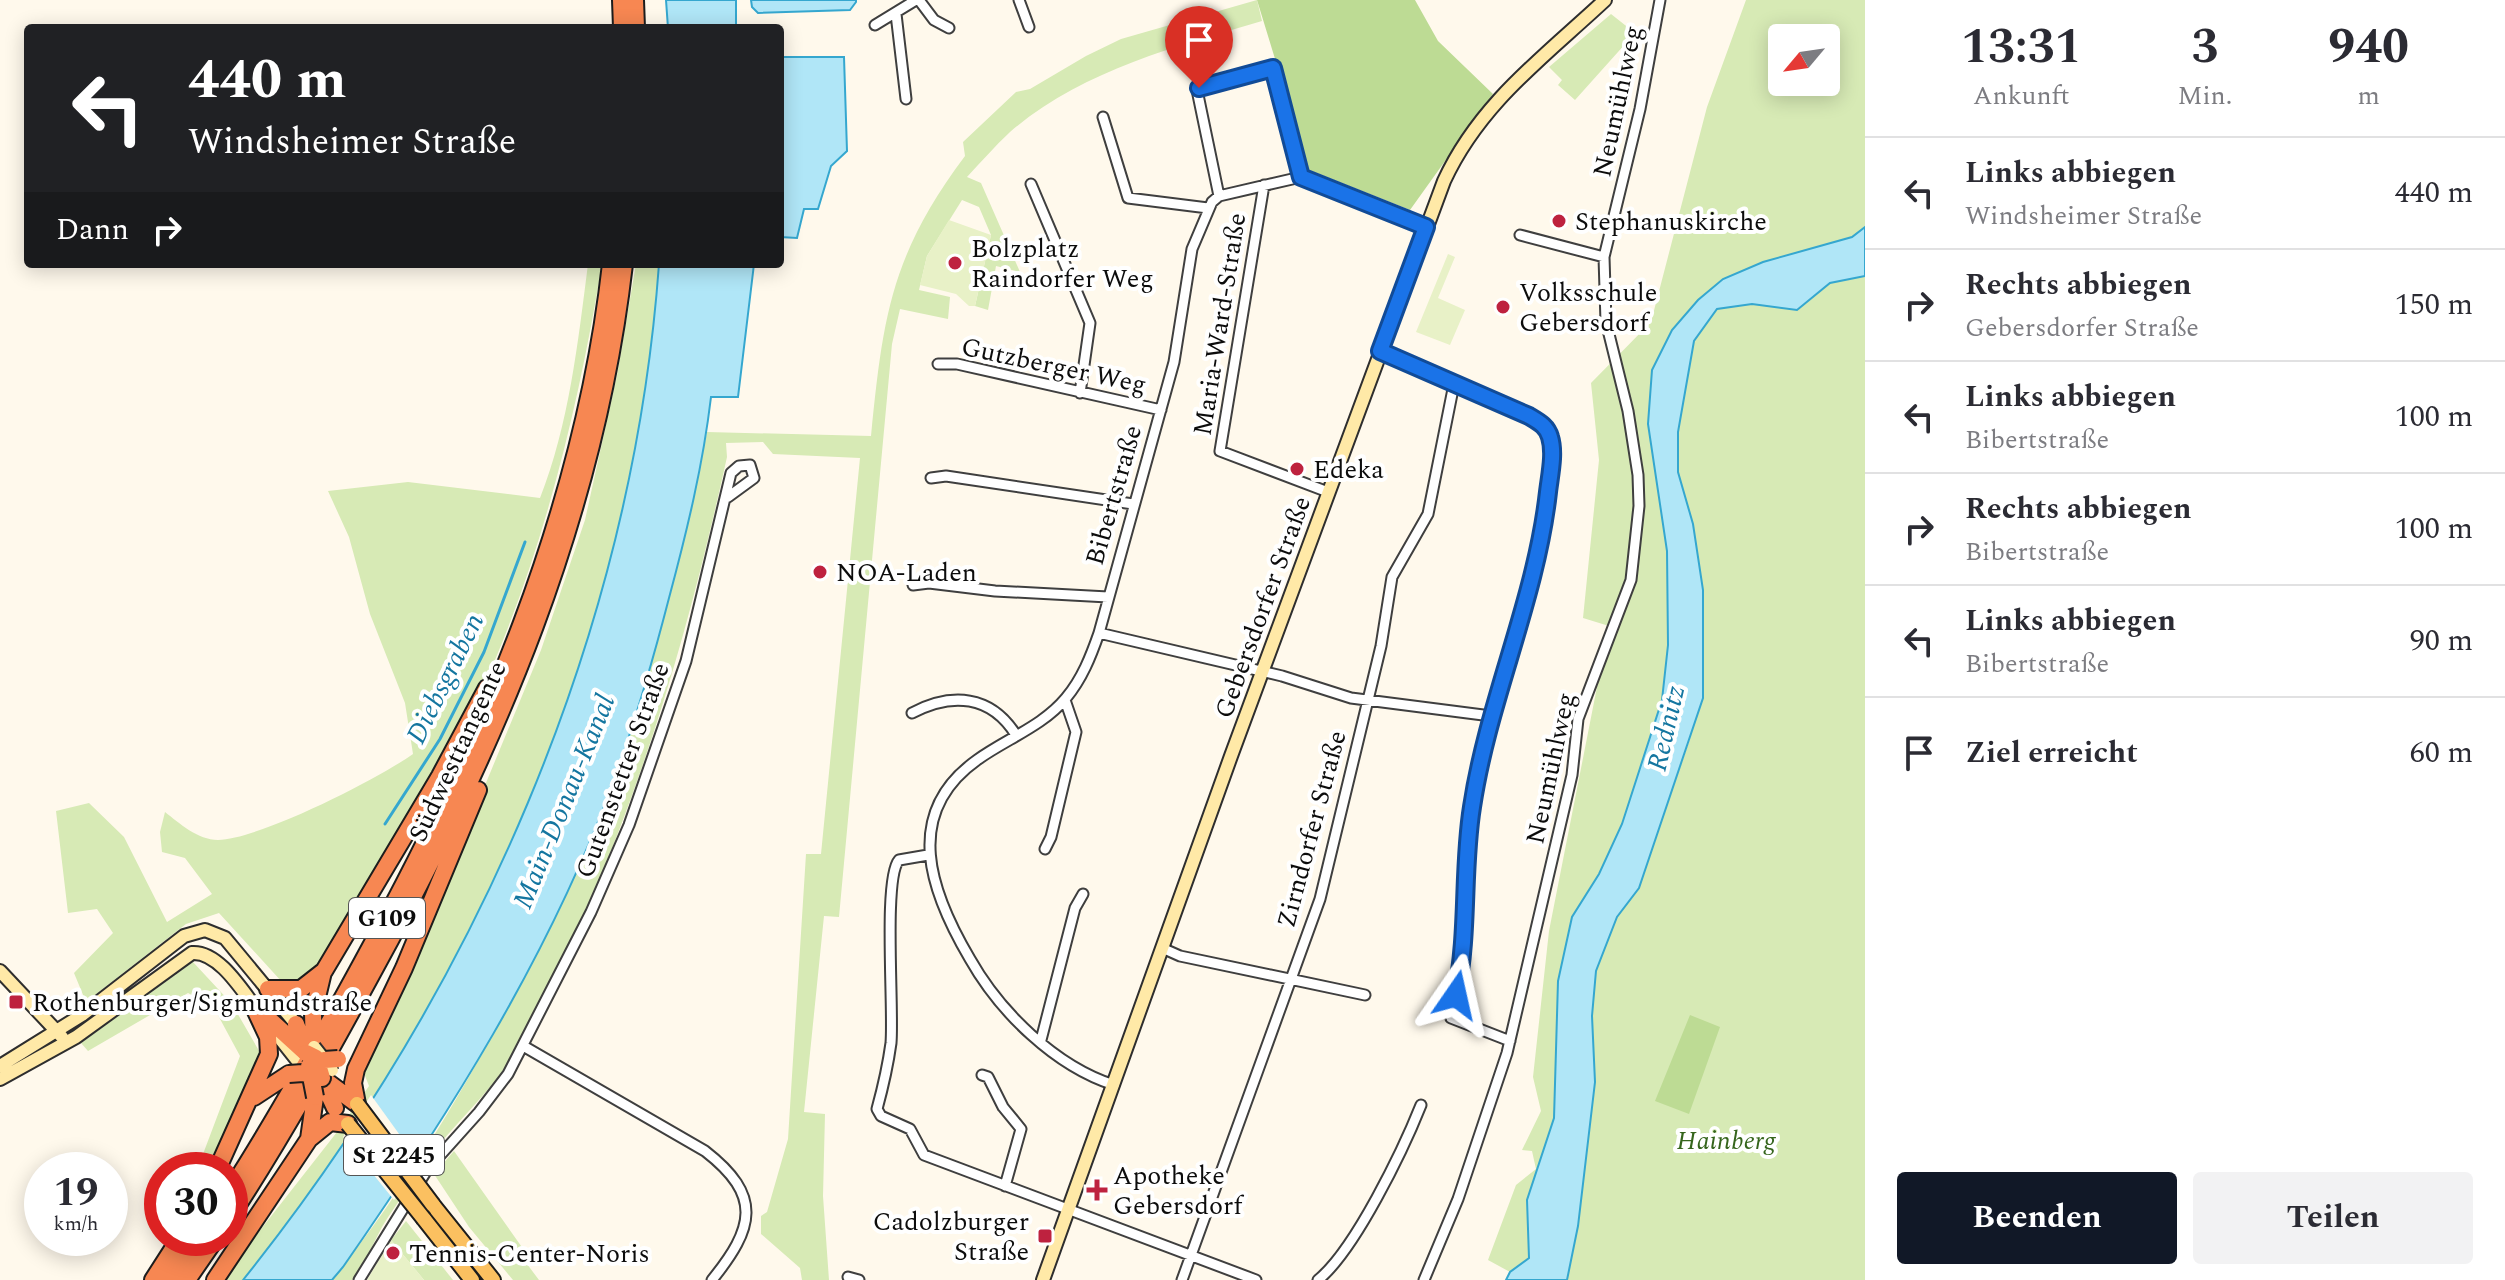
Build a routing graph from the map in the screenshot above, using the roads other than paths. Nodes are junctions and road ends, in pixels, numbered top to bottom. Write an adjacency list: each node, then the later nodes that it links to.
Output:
1 (621, 0): 8 (highway)
2 (635, 0): 9 (highway)
3 (918, 0): 7 (street); 12 (street)
4 (1019, 0): 11 (street)
5 (1605, 0): 20 (main road, Gebersdorfer Straße)
6 (1660, 0): 22 (street, Neumühlweg)
7 (896, 14): 10 (street); 13 (street)
8 (622, 24)
9 (636, 24)
10 (875, 25)
11 (1029, 27)
12 (949, 28)
13 (906, 99)
14 (1103, 117): 19 (street)
15 (1301, 177): 17 (street); 18 (street); 20 (street)
16 (1031, 184): 28 (street)
17 (1264, 185): 18 (street); 31 (street, Maria-Ward-Straße)
18 (1219, 196): 19 (street, Bibertstraße)
19 (1208, 208): 29 (street, Bibertstraße)
20 (1426, 227): 25 (main road, Gebersdorfer Straße)
21 (1520, 235): 22 (street)
22 (1604, 257): 59 (street, Neumühlweg)
23 (610, 268): 36 (highway, Südwesttangente / G109)
24 (623, 268): 44 (highway, Südwesttangente / G109)
25 (1380, 351): 27 (street); 31 (main road, Gebersdorfer Straße)
26 (938, 364): 28 (street, Gutzberger Weg)
27 (1454, 384): 40 (street, Zirndorfer Straße); 42 (street)
28 (1080, 393): 29 (street, Gutzberger Weg)
29 (1161, 410): 33 (street, Bibertstraße)
30 (931, 478): 33 (street)
31 (1328, 492): 38 (main road, Gebersdorfer Straße)
32 (728, 497): 61 (street, Gutenstetter Straße)
33 (1133, 504): 35 (street, Bibertstraße)
34 (913, 585): 35 (street)
35 (1108, 597): 37 (street, Bibertstraße)
36 (520, 632): 50 (highway); 73 (highway, Südwesttangente / G109)
37 (1099, 633): 38 (street); 39 (street, Bibertstraße)
38 (1261, 672): 40 (street); 48 (main road, Gebersdorfer Straße)
39 (1065, 700): 43 (street); 45 (street)
40 (1367, 701): 42 (street); 51 (street, Zirndorfer Straße)
41 (912, 713): 43 (street)
42 (1491, 716): 59 (street)
43 (1016, 735): 46 (street)
44 (492, 739): 57 (highway); 75 (highway, Südwesttangente / G109)
45 (1045, 849)
46 (928, 855): 58 (street); 74 (street)
47 (1083, 894): 58 (street)
48 (1162, 948): 51 (street); 66 (main road, Gebersdorfer Straße)
49 (0, 971): 56 (main road)
50 (324, 971): 52 (highway); 62 (highway)
51 (1292, 978): 53 (street); 77 (street, Zirndorfer Straße)
52 (268, 989): 55 (main road); 56 (main road)
53 (1365, 995)
54 (253, 1005): 60 (main road); 62 (highway); 67 (highway)
55 (296, 1024): 62 (highway)
56 (57, 1031): 60 (main road); 63 (main road)
57 (372, 1034): 62 (highway); 68 (highway)
58 (1041, 1040): 66 (street)
59 (1510, 1041): 95 (street, Neumühlweg)
60 (67, 1043): 65 (main road)
61 (525, 1047): 86 (street, Gutenstetter Straße); 89 (street)
62 (315, 1064): 67 (highway); 68 (highway); 70 (highway); 71 (highway)
63 (0, 1066)
64 (982, 1075): 74 (street)
65 (0, 1079)
66 (1114, 1085): 76 (main road, Gebersdorfer Straße)
67 (249, 1103): 72 (highway)
68 (357, 1104): 88 (main road, St 2245, bridge)
69 (1421, 1105): 94 (street)
70 (343, 1119): 71 (highway); 87 (main road, St 2245, bridge)
71 (309, 1139): 85 (highway)
72 (226, 1152)
73 (248, 1161)
74 (1005, 1186): 76 (street)
75 (248, 1187)
76 (1068, 1209): 77 (street); 91 (main road, Gebersdorfer Straße)
77 (1192, 1254): 92 (street, Zirndorfer Straße); 93 (street)
78 (168, 1256): 82 (highway)
79 (187, 1256): 83 (highway)
80 (204, 1256): 84 (highway)
81 (848, 1277): 90 (street)
82 (153, 1280)
83 (170, 1280)
84 (187, 1280)
85 (215, 1280)
86 (359, 1280)
87 (472, 1280)
88 (493, 1280)
89 (712, 1280)
90 (859, 1280)
91 (1043, 1280)
92 (1182, 1280)
93 (1256, 1280)
94 (1318, 1280)
95 (1424, 1280)

